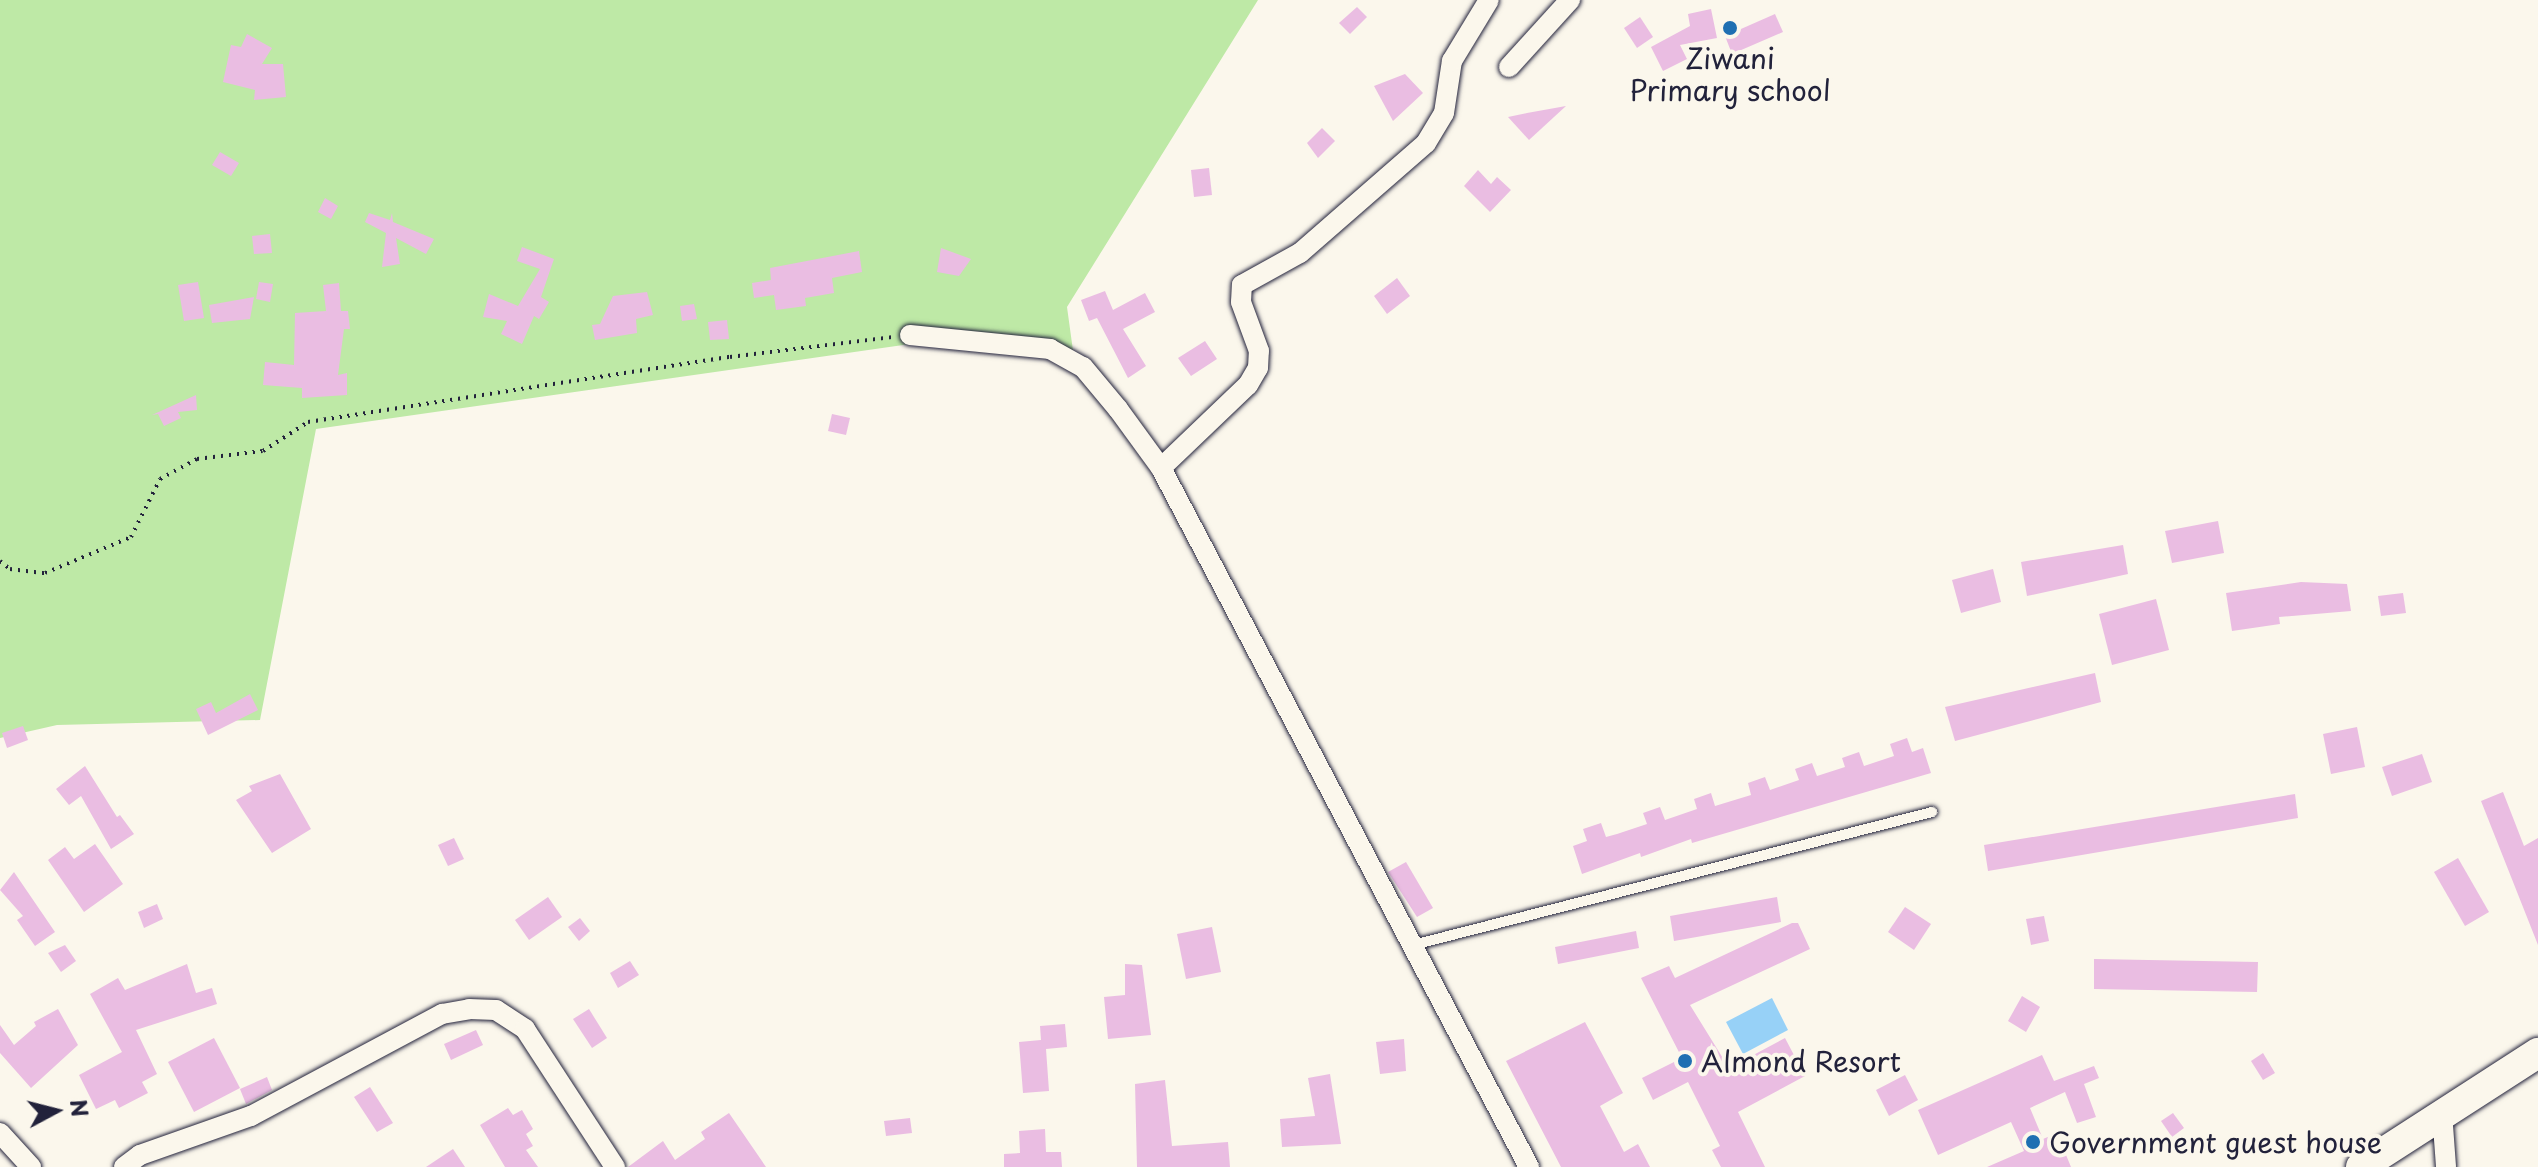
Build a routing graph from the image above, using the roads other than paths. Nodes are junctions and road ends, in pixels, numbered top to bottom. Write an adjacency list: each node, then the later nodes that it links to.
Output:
1 (1489, 0): 5 (street)
2 (1570, 0): 3 (street)
3 (1509, 67)
4 (910, 335): 5 (street)
5 (1161, 468): 7 (street)
6 (1932, 812): 7 (lane)
7 (1413, 945): 14 (street)
8 (2538, 1053): 9 (street)
9 (2442, 1112): 15 (street); 16 (street)
10 (0, 1133): 11 (street)
11 (31, 1167)
12 (124, 1167): 13 (street)
13 (615, 1167)
14 (1529, 1167)
15 (2361, 1167)
16 (2446, 1167)

